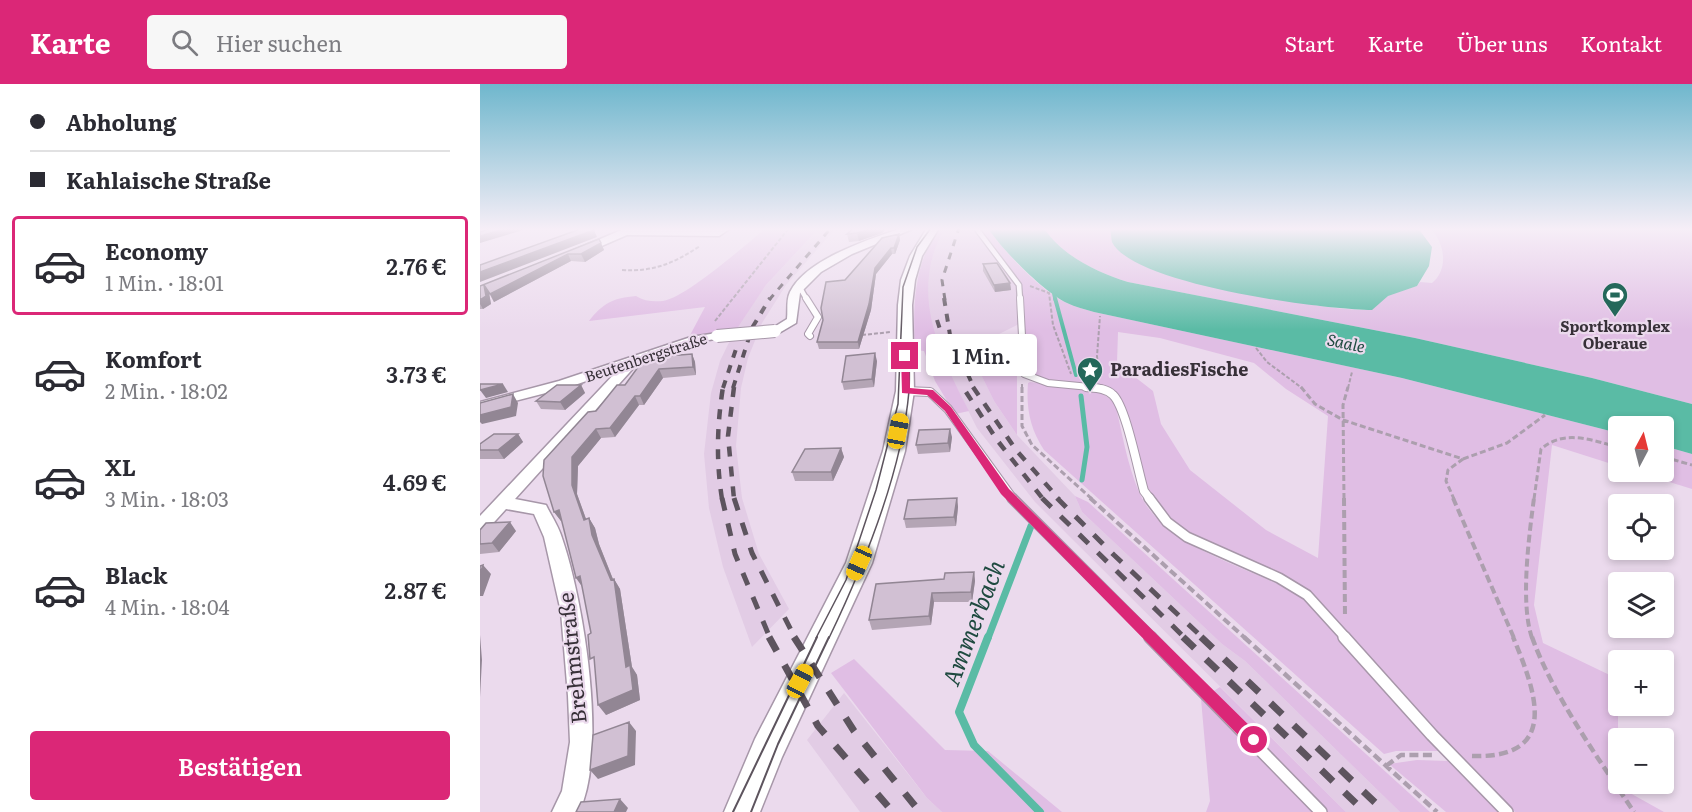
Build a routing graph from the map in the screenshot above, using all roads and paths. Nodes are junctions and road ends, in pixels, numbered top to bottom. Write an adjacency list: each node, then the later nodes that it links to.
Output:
1 (674, 262): 6 (path)
2 (760, 262): 13 (path)
3 (834, 262): 8 (street)
4 (914, 262): 10 (main road)
5 (1002, 262): 7 (lane)
6 (622, 270)
7 (1019, 285): 18 (lane); 19 (path)
8 (799, 286): 12 (lane); 13 (street, Beutenbergstraße, bridge)
9 (1100, 316): 20 (path)
10 (905, 330): 11 (path); 21 (main road)
11 (853, 335)
12 (810, 336)
13 (710, 337): 16 (street, Beutenbergstraße)
14 (991, 338): 18 (path)
15 (1256, 348): 25 (path)
16 (634, 360): 23 (street, Beutenbergstraße); 30 (street)
17 (1352, 372): 25 (path)
18 (1024, 374): 19 (lane)
19 (1074, 386): 20 (lane)
20 (1101, 388): 32 (lane)
21 (905, 391): 36 (main road); 37 (lane)
22 (1022, 395): 34 (path)
23 (480, 406)
24 (1545, 415): 27 (path)
25 (1343, 420): 27 (path); 32 (path)
26 (1608, 444): 40 (path)
27 (1463, 459): 33 (path)
28 (1674, 460): 29 (path)
29 (1692, 465)
30 (502, 504): 31 (street); 35 (street, Brehmstraße)
31 (480, 527)
32 (1345, 638): 33 (lane)
33 (1451, 756): 34 (path); 39 (lane)
34 (1386, 766): 38 (path)
35 (565, 812)
36 (742, 812)
37 (1321, 812)
38 (1437, 812)
39 (1507, 812)
40 (1634, 812)

